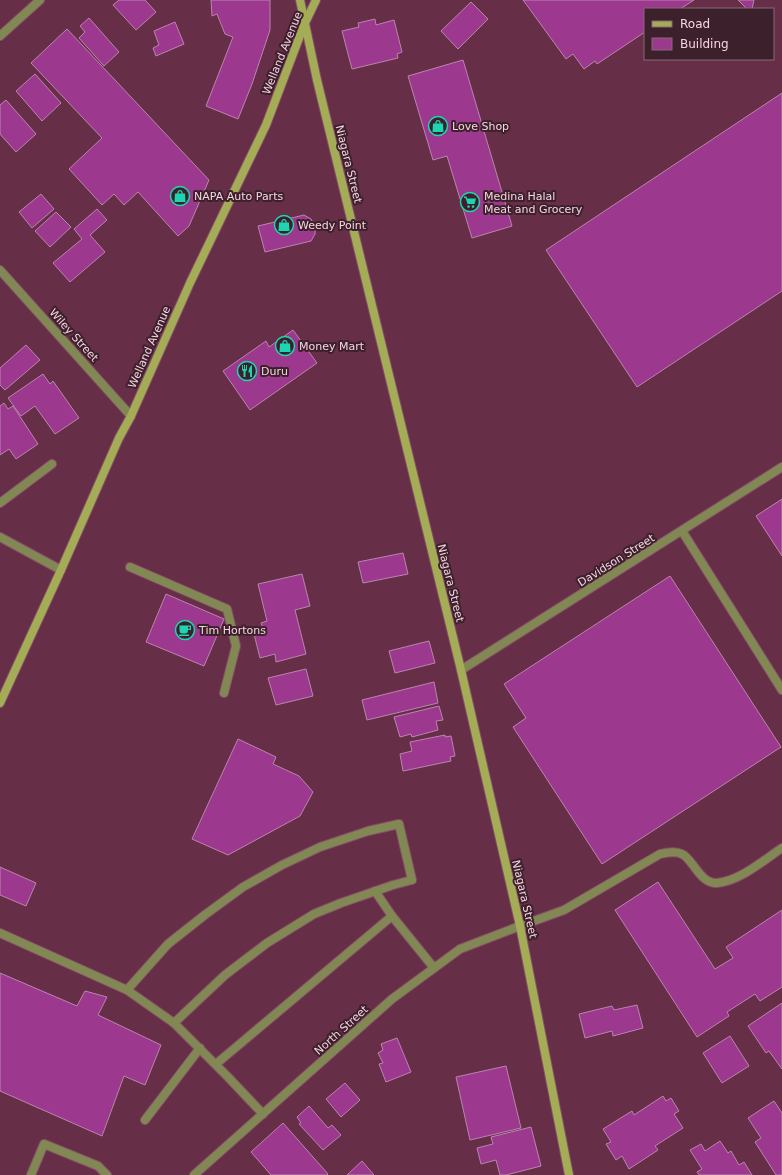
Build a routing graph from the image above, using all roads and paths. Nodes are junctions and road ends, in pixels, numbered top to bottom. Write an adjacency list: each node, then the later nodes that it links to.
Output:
1 (40, 0): 5 (street)
2 (300, 0): 4 (main road, Niagara Street)
3 (316, 0): 4 (main road, Welland Avenue)
4 (304, 25): 7 (main road, Welland Avenue); 15 (main road, Niagara Street)
5 (0, 36)
6 (0, 270): 7 (street, Wiley Street)
7 (131, 416): 14 (main road, Welland Avenue)
8 (52, 464): 10 (street)
9 (782, 468): 11 (street, Davidson Street)
10 (0, 503)
11 (682, 531): 15 (street, Davidson Street); 16 (street)
12 (0, 537): 14 (street)
13 (130, 567): 17 (street)
14 (61, 570): 18 (main road, Welland Avenue)
15 (461, 670): 22 (main road, Niagara Street)
16 (782, 690)
17 (224, 693)
18 (0, 702)
19 (782, 848): 22 (street, North Street)
20 (375, 891): 21 (street); 25 (street); 26 (street)
21 (392, 916): 24 (street); 28 (street)
22 (520, 926): 24 (street, North Street); 34 (main road, Niagara Street)
23 (0, 933): 25 (street)
24 (434, 968): 29 (street, North Street)
25 (127, 990): 26 (street)
26 (174, 1023): 27 (street)
27 (200, 1048): 28 (street); 30 (street)
28 (216, 1064): 29 (street)
29 (263, 1114): 33 (street, North Street)
30 (145, 1120)
31 (31, 1175): 32 (street)
32 (107, 1175)
33 (194, 1175)
34 (570, 1175)

